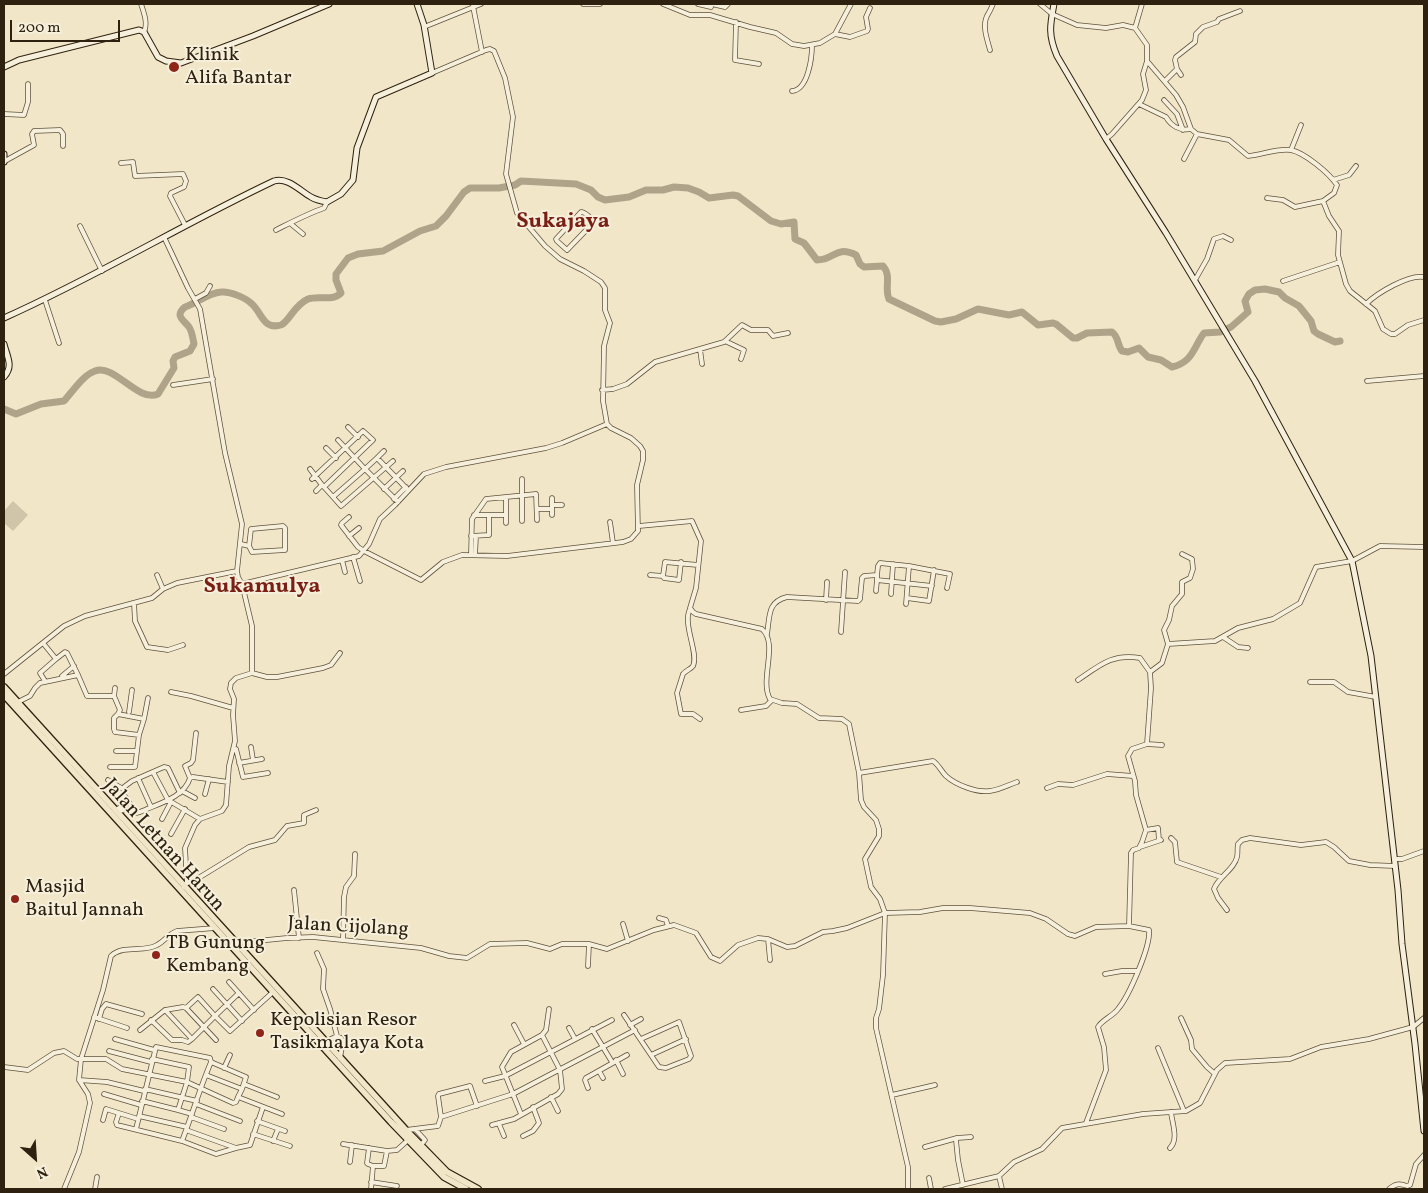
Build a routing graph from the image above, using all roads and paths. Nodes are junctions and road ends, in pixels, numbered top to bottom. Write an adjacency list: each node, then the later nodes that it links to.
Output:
1 (141, 4): 24 (street)
2 (329, 4): 24 (street)
3 (416, 4): 22 (street)
4 (481, 4): 16 (street)
5 (582, 4): 6 (street)
6 (600, 4)
7 (663, 4): 20 (street)
8 (698, 4): 15 (street)
9 (728, 4): 15 (street)
10 (851, 4): 25 (street)
11 (993, 4): 27 (street)
12 (1040, 4): 19 (street)
13 (1054, 4): 19 (street)
14 (1142, 4): 23 (street)
15 (712, 5): 20 (street)
16 (473, 6): 22 (street); 28 (street)
17 (870, 8): 25 (street)
18 (1240, 10): 32 (street)
19 (1052, 14): 23 (street); 45 (street)
20 (710, 15): 21 (street)
21 (736, 22): 26 (street); 30 (street)
22 (424, 27): 33 (street)
23 (1134, 28): 29 (street)
24 (144, 32): 31 (street)
25 (834, 34): 26 (street)
26 (812, 45): 37 (street)
27 (990, 50)
28 (482, 52): 33 (street); 65 (street)
29 (1147, 61): 35 (street); 39 (street)
30 (759, 64)
31 (4, 67)
32 (1178, 70): 34 (street); 35 (street)
33 (432, 73): 56 (street)
34 (1181, 75)
35 (1165, 81): 42 (street)
36 (28, 84): 40 (street)
37 (792, 91)
38 (1164, 100): 43 (street)
39 (1139, 104): 43 (street); 45 (street)
40 (4, 114)
41 (1301, 125): 47 (street)
42 (1191, 129): 43 (street); 44 (street)
43 (1183, 130)
44 (1197, 134): 47 (street); 49 (street)
45 (1109, 136): 69 (street)
46 (63, 146): 50 (street)
47 (1291, 150): 53 (street)
48 (4, 154): 50 (street)
49 (1184, 160)
50 (4, 161)
51 (121, 163): 58 (street)
52 (1356, 166): 53 (street)
53 (1333, 180): 55 (street)
54 (1267, 198): 55 (street)
55 (1323, 201): 66 (street)
56 (327, 202): 57 (street); 58 (street)
57 (291, 224): 60 (street); 61 (street)
58 (185, 225): 62 (street)
59 (80, 226): 67 (street)
60 (276, 230)
61 (303, 234)
62 (164, 237): 67 (street); 73 (street)
63 (1231, 240): 69 (street)
64 (561, 245): 64 (street); 65 (street)
65 (554, 254): 90 (street)
66 (1340, 262): 70 (street); 74 (street)
67 (102, 271): 72 (street)
68 (1424, 277): 74 (street)
69 (1195, 280): 144 (street)
70 (1284, 282)
71 (210, 286): 73 (street)
72 (44, 300): 75 (street); 79 (street)
73 (196, 301): 87 (street)
74 (1366, 304): 76 (street)
75 (4, 318)
76 (1424, 320)
77 (788, 333): 78 (street)
78 (725, 341): 81 (street); 83 (street)
79 (59, 343)
80 (4, 344): 82 (street)
81 (700, 349): 84 (street); 90 (street)
82 (5, 351): 86 (street)
83 (741, 359)
84 (702, 364)
85 (1424, 376): 88 (street)
86 (4, 377)
87 (213, 378): 89 (street); 136 (street)
88 (1367, 381)
89 (173, 385)
90 (602, 390): 91 (street)
91 (607, 424): 111 (street); 131 (street)
92 (348, 427): 93 (street)
93 (358, 437): 96 (street); 99 (street)
94 (338, 440): 96 (street)
95 (326, 448): 98 (street)
96 (346, 448): 98 (street); 99 (street)
97 (384, 451): 100 (street)
98 (336, 458): 107 (street)
99 (356, 458): 103 (street); 110 (street)
100 (377, 458): 102 (street); 103 (street)
101 (393, 461): 102 (street)
102 (387, 467): 106 (street); 108 (street)
103 (365, 469): 108 (street); 115 (street)
104 (310, 470): 107 (street)
105 (402, 471): 106 (street)
106 (397, 477): 111 (street); 112 (street)
107 (314, 478): 110 (street)
108 (374, 478): 112 (street); 115 (street)
109 (522, 479): 114 (street)
110 (323, 486): 113 (street); 115 (street)
111 (407, 488): 118 (street)
112 (384, 489): 118 (street)
113 (316, 491)
114 (521, 495): 116 (street); 121 (street); 128 (street)
115 (333, 497)
116 (506, 497): 122 (street); 123 (street)
117 (552, 498): 120 (street)
118 (396, 500): 139 (street)
119 (562, 505): 120 (street)
120 (552, 507): 121 (street); 124 (street)
121 (537, 508): 127 (street)
122 (474, 515): 125 (street); 134 (street)
123 (506, 515): 125 (street); 130 (street)
124 (552, 515)
125 (489, 516): 134 (street)
126 (348, 517): 133 (street)
127 (537, 520)
128 (522, 521)
129 (610, 522): 135 (street)
130 (506, 523)
131 (639, 526): 135 (street); 146 (street)
132 (359, 528): 133 (street)
133 (349, 536): 139 (street)
134 (474, 536): 140 (street)
135 (613, 543): 140 (street)
136 (241, 544): 137 (street); 150 (street)
137 (249, 546): 137 (street)
138 (1424, 547): 144 (street)
139 (364, 551): 140 (street); 142 (street)
140 (473, 554)
141 (1182, 554): 177 (street)
142 (353, 557): 143 (street); 157 (street)
143 (342, 560): 151 (street); 161 (street)
144 (1352, 560): 175 (street); 197 (street)
145 (681, 562): 146 (street); 155 (street); 155 (street)
146 (698, 564): 172 (street)
147 (894, 564): 148 (street); 156 (street); 158 (street)
148 (909, 566): 149 (street); 159 (street)
149 (934, 570): 162 (street); 163 (street)
150 (236, 571): 161 (street); 164 (street)
151 (345, 572)
152 (845, 572): 169 (street)
153 (157, 575): 164 (street)
154 (650, 575): 155 (street)
155 (662, 576)
156 (877, 578): 158 (street); 165 (street); 169 (street)
157 (360, 581)
158 (893, 581): 159 (street); 166 (street)
159 (908, 581): 162 (street); 167 (street)
160 (827, 582): 168 (street)
161 (242, 584): 184 (street)
162 (932, 585): 167 (street)
163 (947, 588)
164 (163, 589): 170 (street)
165 (876, 591)
166 (891, 594)
167 (907, 598): 171 (street)
168 (826, 600): 169 (street); 174 (street)
169 (843, 600): 173 (street)
170 (134, 603): 176 (street); 178 (street)
171 (906, 604)
172 (690, 609): 174 (street); 206 (street)
173 (842, 632)
174 (767, 634): 199 (street)
175 (1224, 638): 177 (street); 179 (street)
176 (43, 643): 181 (street); 185 (street)
177 (1168, 644): 183 (street)
178 (183, 645)
179 (1248, 648)
180 (340, 653): 184 (street)
181 (56, 659): 182 (street); 189 (street)
182 (74, 666): 186 (street); 187 (street)
183 (1150, 672): 188 (street); 209 (street)
184 (252, 673): 201 (street)
185 (4, 674)
186 (78, 674): 187 (street); 196 (street)
187 (62, 677): 189 (street)
188 (1078, 680)
189 (45, 681): 200 (street)
190 (1310, 682): 197 (street)
191 (4, 688): 200 (main road)
192 (115, 688): 196 (street)
193 (132, 690): 204 (street)
194 (171, 692): 201 (street)
195 (4, 696): 219 (main road, Jalan Letnan Harun)
196 (114, 696): 203 (street)
197 (1376, 697): 250 (street)
198 (148, 698): 205 (street)
199 (772, 700): 202 (street); 222 (street)
200 (18, 702): 219 (main road)
201 (233, 708): 211 (street)
202 (741, 710)
203 (119, 712): 204 (street); 208 (street)
204 (129, 714): 205 (street)
205 (144, 719): 208 (street)
206 (700, 719)
207 (196, 733): 225 (street)
208 (139, 735): 214 (street)
209 (1147, 741): 210 (street); 223 (street)
210 (1162, 745)
211 (235, 746): 217 (street); 228 (street)
212 (251, 747): 216 (street)
213 (116, 751): 214 (street)
214 (137, 751): 218 (street)
215 (262, 759): 216 (street)
216 (253, 760): 217 (street)
217 (239, 763): 221 (street)
218 (110, 767)
219 (76, 770): 240 (main road, Jalan Letnan Harun); 256 (main road, Jalan Letnan Harun)
220 (153, 772): 224 (street); 232 (street); 236 (street)
221 (268, 773)
222 (859, 773): 229 (street); 257 (street)
223 (1133, 776): 230 (street); 244 (street)
224 (138, 778): 231 (street); 237 (street)
225 (190, 778): 226 (street); 232 (street)
226 (209, 779): 228 (street); 233 (street)
227 (108, 780): 231 (street)
228 (228, 782): 243 (street)
229 (1017, 782)
230 (1047, 788)
231 (123, 789): 234 (street)
232 (181, 792): 235 (street); 236 (street)
233 (204, 794)
234 (124, 796): 240 (street); 241 (street)
235 (195, 798)
236 (168, 801): 237 (street); 238 (street); 242 (street)
237 (151, 807): 241 (street)
238 (185, 809): 243 (street); 245 (street)
239 (316, 810): 253 (street)
240 (116, 811): 241 (street); 253 (main road, Jalan Letnan Harun)
241 (136, 812)
242 (162, 819)
243 (200, 819): 253 (street)
244 (1146, 830): 247 (street); 247 (street)
245 (171, 834)
246 (1171, 838): 252 (street)
247 (1139, 848): 261 (street)
248 (1424, 851): 250 (street)
249 (355, 854): 265 (street)
250 (1394, 859): 251 (street)
251 (1395, 866): 252 (street); 300 (street)
252 (1221, 877): 255 (street)
253 (185, 885): 256 (main road, Jalan Letnan Harun)
254 (294, 890): 263 (street)
255 (1227, 910)
256 (204, 912): 262 (main road, Jalan Letnan Harun); 267 (main road, Jalan Letnan Harun)
257 (885, 913): 261 (street); 264 (street); 351 (street)
258 (659, 918): 260 (street)
259 (623, 924): 266 (street)
260 (668, 926): 264 (street); 266 (street, Jalan Cijolang)
261 (1129, 926): 272 (street)
262 (215, 928): 274 (main road, Jalan Letnan Harun); 287 (street)
263 (299, 938): 265 (street, Jalan Cijolang); 267 (street, Jalan Cijolang)
264 (768, 939): 270 (street)
265 (343, 940): 268 (street, Jalan Cijolang)
266 (628, 941): 268 (street, Jalan Cijolang)
267 (236, 943): 274 (main road, Jalan Letnan Harun)
268 (589, 944): 271 (street)
269 (317, 953): 305 (street)
270 (770, 960)
271 (588, 966)
272 (1137, 971): 273 (street); 375 (street)
273 (1106, 974)
274 (263, 977): 277 (main road, Jalan Letnan Harun); 312 (main road, Jalan Letnan Harun)
275 (229, 982): 278 (street)
276 (213, 989): 279 (street)
277 (273, 992): 283 (street); 328 (main road, Jalan Letnan Harun)
278 (239, 993): 279 (street); 283 (street)
279 (227, 1004): 286 (street); 294 (street)
280 (186, 1008): 282 (street); 286 (street); 297 (street)
281 (549, 1009): 304 (street)
282 (165, 1010): 292 (street); 307 (street)
283 (254, 1010): 294 (street)
284 (142, 1014): 290 (street)
285 (624, 1015): 296 (street)
286 (215, 1016): 294 (street); 297 (street)
287 (94, 1017): 290 (street); 323 (street)
288 (1181, 1018): 334 (street)
289 (1424, 1018): 300 (street)
290 (99, 1019): 298 (street)
291 (641, 1019): 296 (street)
292 (152, 1020): 302 (street); 307 (street)
293 (612, 1020): 301 (street)
294 (242, 1021)
295 (514, 1025): 313 (street)
296 (630, 1025): 303 (street)
297 (204, 1027): 307 (street); 310 (street)
298 (128, 1028)
299 (569, 1028): 308 (street)
300 (1413, 1028): 334 (street); 350 (street)
301 (592, 1029): 308 (street); 314 (street)
302 (140, 1030)
303 (635, 1030): 311 (street); 314 (street)
304 (542, 1035): 313 (street); 319 (street)
305 (337, 1036): 312 (street); 328 (street)
306 (114, 1039): 316 (street)
307 (192, 1039)
308 (575, 1039): 319 (street)
309 (686, 1039): 311 (street); 322 (street); 322 (street)
310 (216, 1040)
311 (641, 1040): 322 (street)
312 (325, 1042): 328 (main road, Jalan Letnan Harun)
313 (524, 1044): 337 (street)
314 (603, 1046): 326 (street); 331 (street)
315 (1158, 1048): 362 (street)
316 (154, 1050): 325 (street); 327 (street)
317 (109, 1051): 325 (street)
318 (103, 1052): 324 (street)
319 (550, 1052): 331 (street); 337 (street)
320 (230, 1055): 330 (street)
321 (627, 1055): 326 (street)
322 (651, 1055)
323 (82, 1059): 324 (street); 329 (street); 339 (street)
324 (102, 1059): 335 (street)
325 (151, 1060): 335 (street); 341 (street)
326 (614, 1061): 332 (street); 333 (street)
327 (211, 1062): 330 (street); 336 (street)
328 (341, 1062): 385 (main road, Jalan Letnan Harun)
329 (4, 1067)
330 (224, 1068): 342 (street)
331 (560, 1070): 349 (street); 355 (street)
332 (598, 1071): 338 (street); 344 (street)
333 (624, 1074)
334 (1215, 1074): 362 (street)
335 (148, 1075): 341 (street); 346 (street)
336 (206, 1075): 345 (street); 347 (street)
337 (505, 1076): 340 (street); 349 (street)
338 (603, 1078)
339 (79, 1080): 346 (street); 413 (street)
340 (485, 1081)
341 (187, 1082): 345 (street); 353 (street)
342 (244, 1084): 347 (street); 352 (street)
343 (935, 1085): 351 (street)
344 (588, 1088)
345 (200, 1089): 354 (street); 357 (street)
346 (144, 1090): 353 (street); 356 (street)
347 (242, 1090): 354 (street)
348 (104, 1094): 356 (street)
349 (512, 1094): 358 (street); 367 (street)
350 (1422, 1094): 386 (street)
351 (892, 1095): 418 (street)
352 (277, 1096)
353 (182, 1097): 357 (street); 361 (street)
354 (238, 1097): 359 (street)
355 (551, 1098): 360 (street); 363 (street)
356 (142, 1103): 361 (street); 370 (street)
357 (197, 1103): 368 (street); 373 (street)
358 (477, 1106): 371 (street); 371 (street)
359 (263, 1107): 366 (street); 374 (street)
360 (532, 1107): 367 (street); 389 (street)
361 (178, 1110): 368 (street)
362 (1184, 1111): 364 (street)
363 (558, 1112)
364 (1170, 1112): 375 (street); 402 (street)
365 (119, 1113): 369 (street); 372 (street); 378 (street)
366 (282, 1114)
367 (520, 1114): 376 (street)
368 (192, 1115): 379 (street); 381 (street)
369 (131, 1117): 370 (street); 378 (street)
370 (139, 1117): 379 (street); 380 (street)
371 (441, 1117): 383 (street)
372 (102, 1120)
373 (240, 1121)
374 (258, 1121): 382 (street); 387 (street)
375 (1086, 1123): 407 (street)
376 (500, 1124): 377 (street); 388 (street)
377 (492, 1125)
378 (128, 1127): 380 (street)
379 (187, 1128): 393 (street); 400 (street)
380 (136, 1129): 393 (street)
381 (224, 1129)
382 (278, 1129): 384 (street); 394 (street)
383 (415, 1130): 385 (street); 396 (street)
384 (285, 1131)
385 (404, 1131): 391 (main road, Jalan Letnan Harun); 396 (main road, Jalan Letnan Harun)
386 (1424, 1131)
387 (254, 1134): 394 (street); 400 (street)
388 (504, 1136)
389 (523, 1136)
390 (971, 1137): 392 (street)
391 (408, 1140): 403 (street); 416 (main road, Jalan Letnan Harun)
392 (956, 1140): 399 (street); 411 (street)
393 (182, 1141): 400 (street)
394 (273, 1141): 397 (street)
395 (343, 1144): 398 (street)
396 (421, 1145): 417 (main road, Jalan Letnan Harun)
397 (290, 1146)
398 (352, 1146): 401 (street); 405 (street)
399 (924, 1146)
400 (236, 1148)
401 (369, 1148): 403 (street); 406 (street)
402 (1170, 1148)
403 (387, 1151): 406 (street)
404 (1424, 1155): 422 (street)
405 (350, 1162)
406 (373, 1166): 410 (street)
407 (1000, 1176): 411 (street); 421 (street)
408 (97, 1177): 414 (street)
409 (929, 1178): 419 (street)
410 (371, 1182): 412 (street); 415 (street)
411 (963, 1185): 420 (street)
412 (397, 1186)
413 (64, 1189)
414 (95, 1189)
415 (371, 1189)
416 (466, 1189)
417 (478, 1189)
418 (908, 1189)
419 (931, 1189)
420 (945, 1189)
421 (1002, 1189)
422 (1389, 1189)

